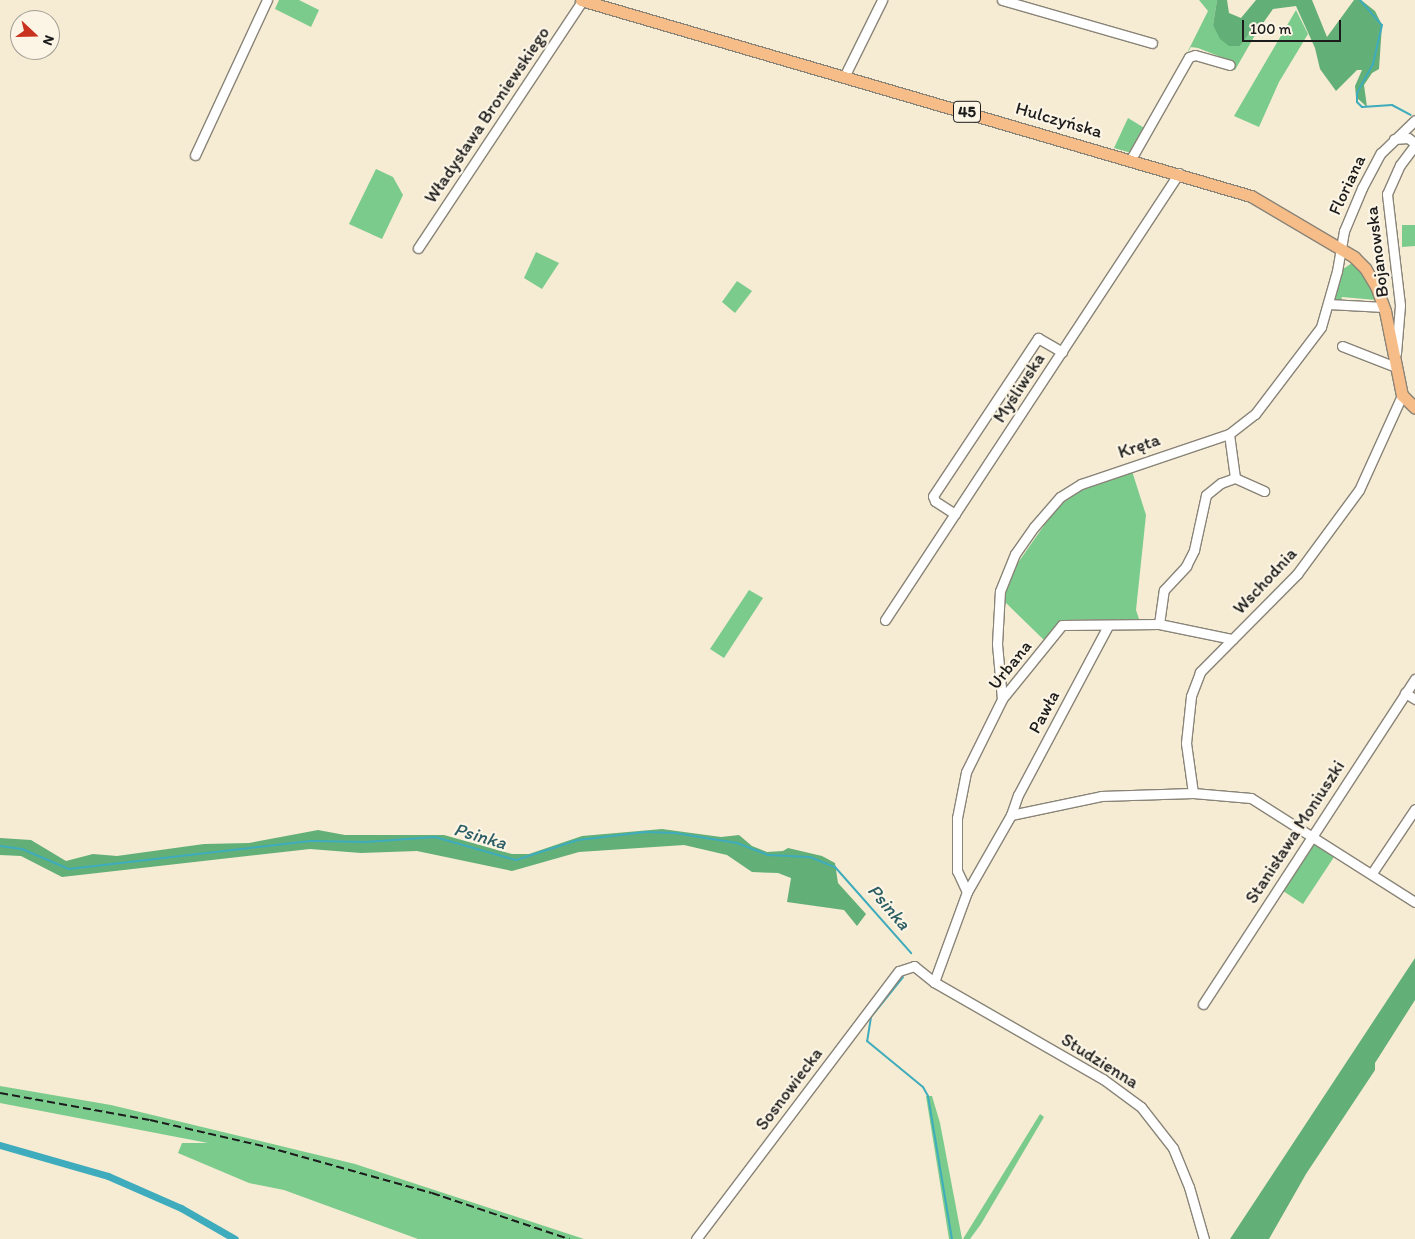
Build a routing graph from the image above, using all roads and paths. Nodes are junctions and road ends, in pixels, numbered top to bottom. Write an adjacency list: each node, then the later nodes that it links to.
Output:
1 (268, 0): 11 (street)
2 (582, 0): 7 (main road, Hulczyńska / 45); 14 (street, Władysława Broniewskiego)
3 (882, 0): 7 (street)
4 (1002, 0): 5 (street)
5 (1152, 43)
6 (1230, 65): 12 (street)
7 (844, 77): 12 (main road, Hulczyńska / 45)
8 (1415, 120): 9 (street, Floriana)
9 (1394, 139): 10 (street); 15 (street, Floriana)
10 (1415, 144): 20 (street, Bojanowska)
11 (194, 155)
12 (1131, 160): 13 (main road, Hulczyńska / 45)
13 (1179, 173): 15 (main road, Hulczyńska / 45); 19 (street, Myśliwska)
14 (418, 248)
15 (1342, 249): 16 (street, Kręta); 17 (main road, Hulczyńska / 45)
16 (1328, 304): 17 (street); 23 (street, Kręta)
17 (1384, 307): 20 (main road, Hulczyńska / 45)
18 (1342, 346): 20 (street)
19 (1062, 352): 26 (street, Myśliwska); 26 (street)
20 (1396, 365): 21 (main road, Hulczyńska / 45)
21 (1402, 395): 22 (main road); 30 (street, Wschodnia)
22 (1415, 408)
23 (1229, 434): 24 (street); 33 (street, Kręta)
24 (1235, 478): 25 (street); 28 (street)
25 (1264, 491)
26 (955, 514): 27 (street, Myśliwska)
27 (885, 620)
28 (1160, 624): 29 (street, Urbana); 30 (street, Urbana)
29 (1108, 626): 33 (street, Urbana); 37 (street, Pawła)
30 (1232, 640): 35 (street, Wschodnia)
31 (1415, 679): 32 (street, Stanisława Moniuszki)
32 (1406, 693): 34 (street); 38 (street, Stanisława Moniuszki)
33 (1002, 699): 40 (street, Urbana)
34 (1415, 699)
35 (1193, 793): 37 (street); 38 (street)
36 (1415, 809): 39 (street)
37 (1011, 814): 40 (street, Pawła)
38 (1312, 834): 39 (street); 44 (street, Stanisława Moniuszki)
39 (1372, 873): 41 (street)
40 (967, 892): 43 (street, Pawła)
41 (1415, 902)
42 (914, 966): 43 (street, Studzienna); 45 (street, Sosnowiecka)
43 (934, 982): 46 (street, Studzienna)
44 (1202, 1004)
45 (696, 1239)
46 (1204, 1239)

